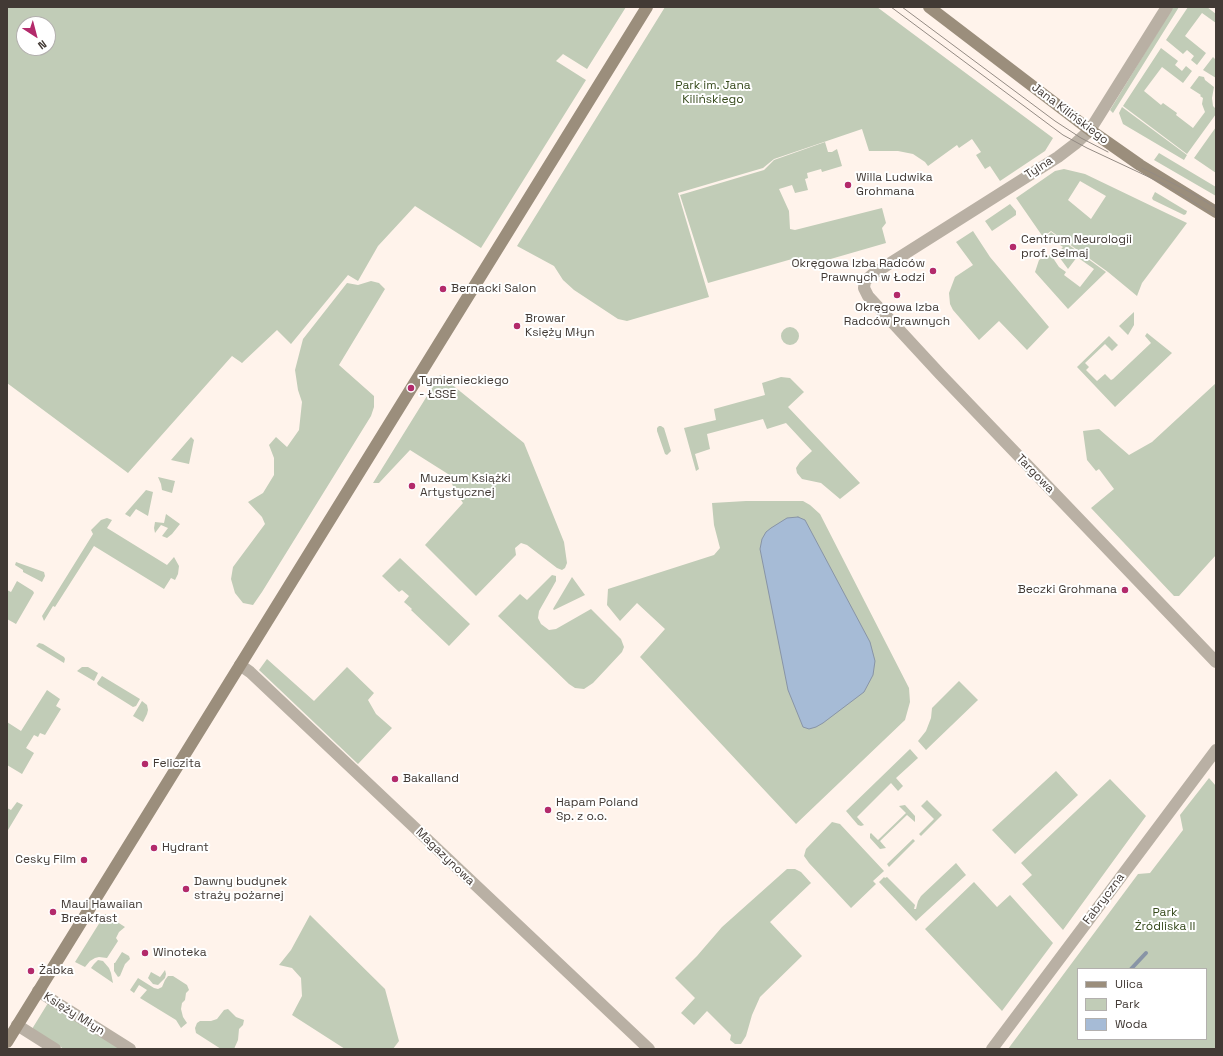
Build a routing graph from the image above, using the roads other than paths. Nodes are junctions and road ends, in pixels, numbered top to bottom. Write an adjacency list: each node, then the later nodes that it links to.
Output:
1 (647, 7): 8 (street)
2 (929, 7): 4 (street, Jana Kilińskiego)
3 (1166, 7): 4 (street, Tylna)
4 (1090, 130): 5 (street, Jana Kilińskiego); 6 (street, Tylna)
5 (1216, 212)
6 (865, 281): 7 (street, Targowa)
7 (1216, 662)
8 (240, 665): 10 (street); 15 (street, Magazynowa)
9 (1216, 750): 16 (street, Fabryczna)
10 (38, 991): 11 (street); 14 (street, Księży Młyn)
11 (17, 1026): 12 (street); 13 (street)
12 (7, 1042)
13 (55, 1049)
14 (130, 1049)
15 (649, 1049)
16 (992, 1049)

